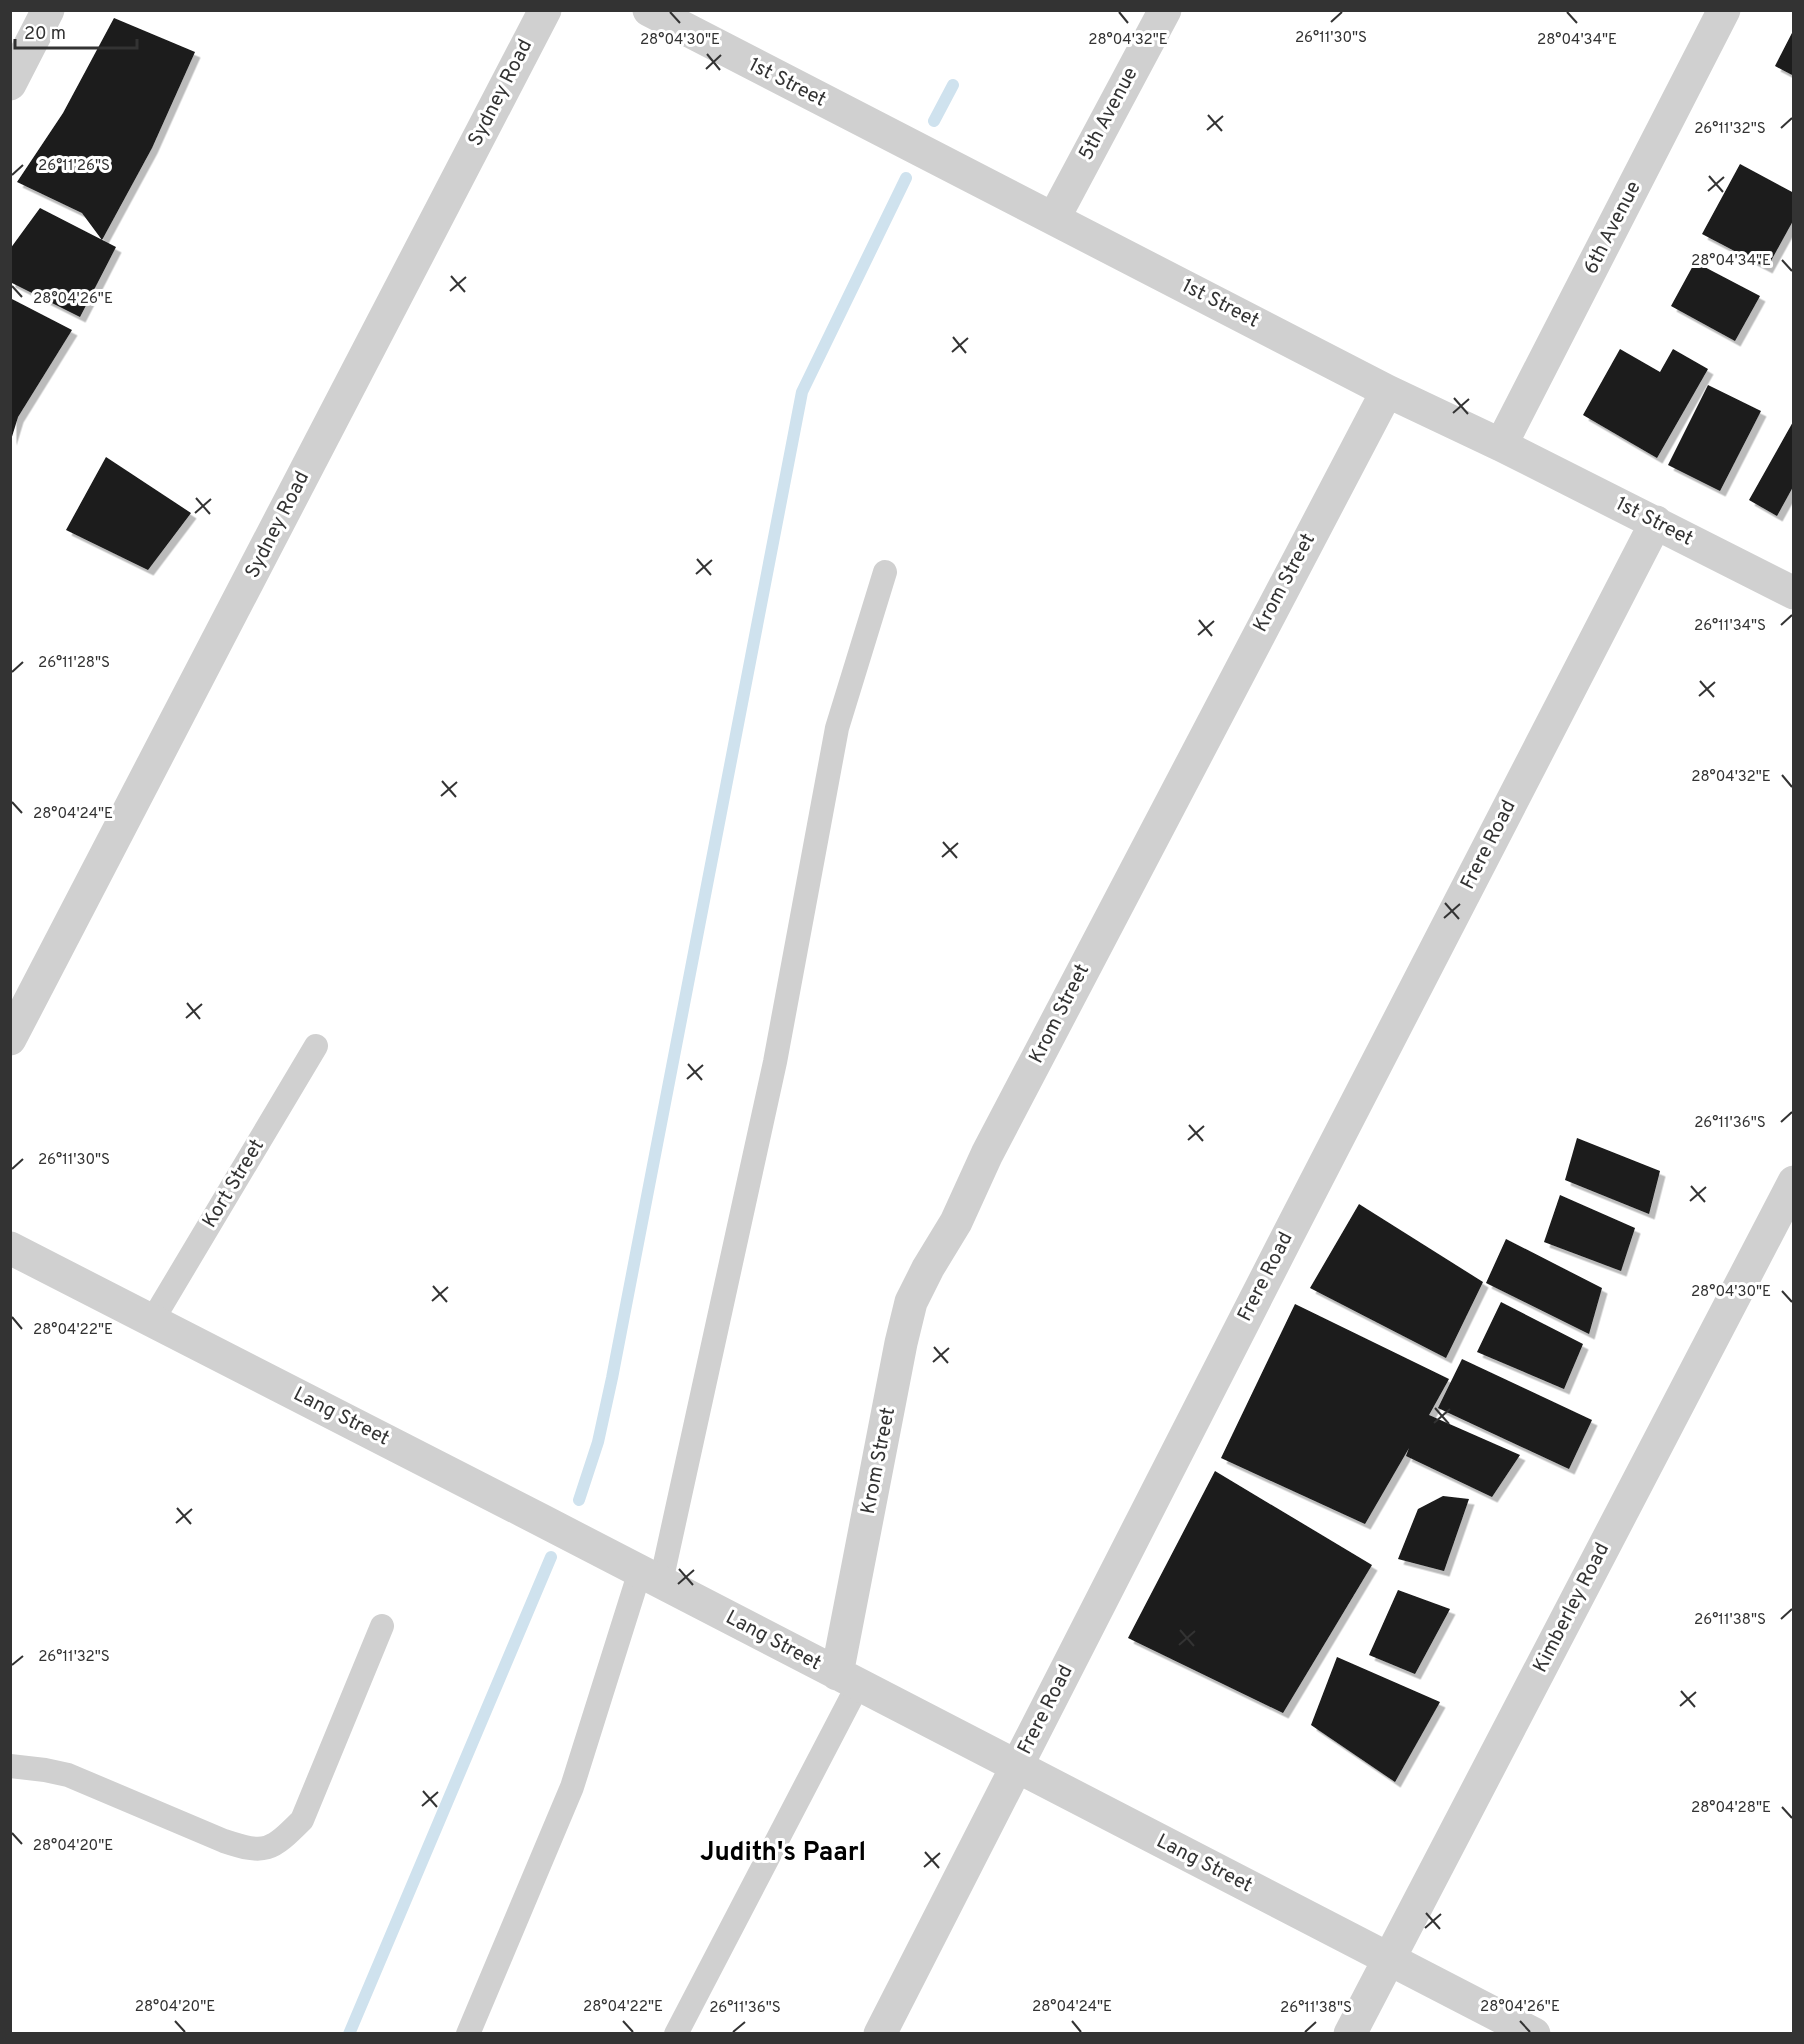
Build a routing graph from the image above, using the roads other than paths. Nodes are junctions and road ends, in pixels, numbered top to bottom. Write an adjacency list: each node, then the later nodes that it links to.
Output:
1 (48, 10): 6 (street)
2 (544, 10): 13 (street, Sydney Road)
3 (649, 10): 7 (street, 1st Street)
4 (1165, 10): 7 (street, 5th Avenue)
5 (1724, 10): 9 (street, 6th Avenue)
6 (10, 84)
7 (1054, 218): 8 (street, 1st Street)
8 (1387, 391): 9 (street, 1st Street); 20 (street, Krom Street)
9 (1502, 445): 10 (street, 1st Street)
10 (1656, 522): 12 (street, 1st Street); 22 (street, Frere Road)
11 (885, 572): 18 (lane)
12 (1794, 594)
13 (10, 1039)
14 (316, 1046): 17 (lane, Kort Street)
15 (1794, 1182): 23 (street, Kimberley Road)
16 (10, 1248): 17 (street, Lang Street)
17 (152, 1321): 18 (street, Lang Street)
18 (651, 1577): 20 (street, Lang Street); 24 (lane)
19 (382, 1626): 21 (lane)
20 (848, 1680): 22 (street, Lang Street); 25 (lane)
21 (10, 1766)
22 (1017, 1767): 23 (street, Lang Street); 26 (street, Frere Road)
23 (1389, 1959): 27 (street, Kimberley Road); 28 (street, Lang Street)
24 (468, 2034)
25 (676, 2034)
26 (880, 2034)
27 (1350, 2034)
28 (1534, 2034)

